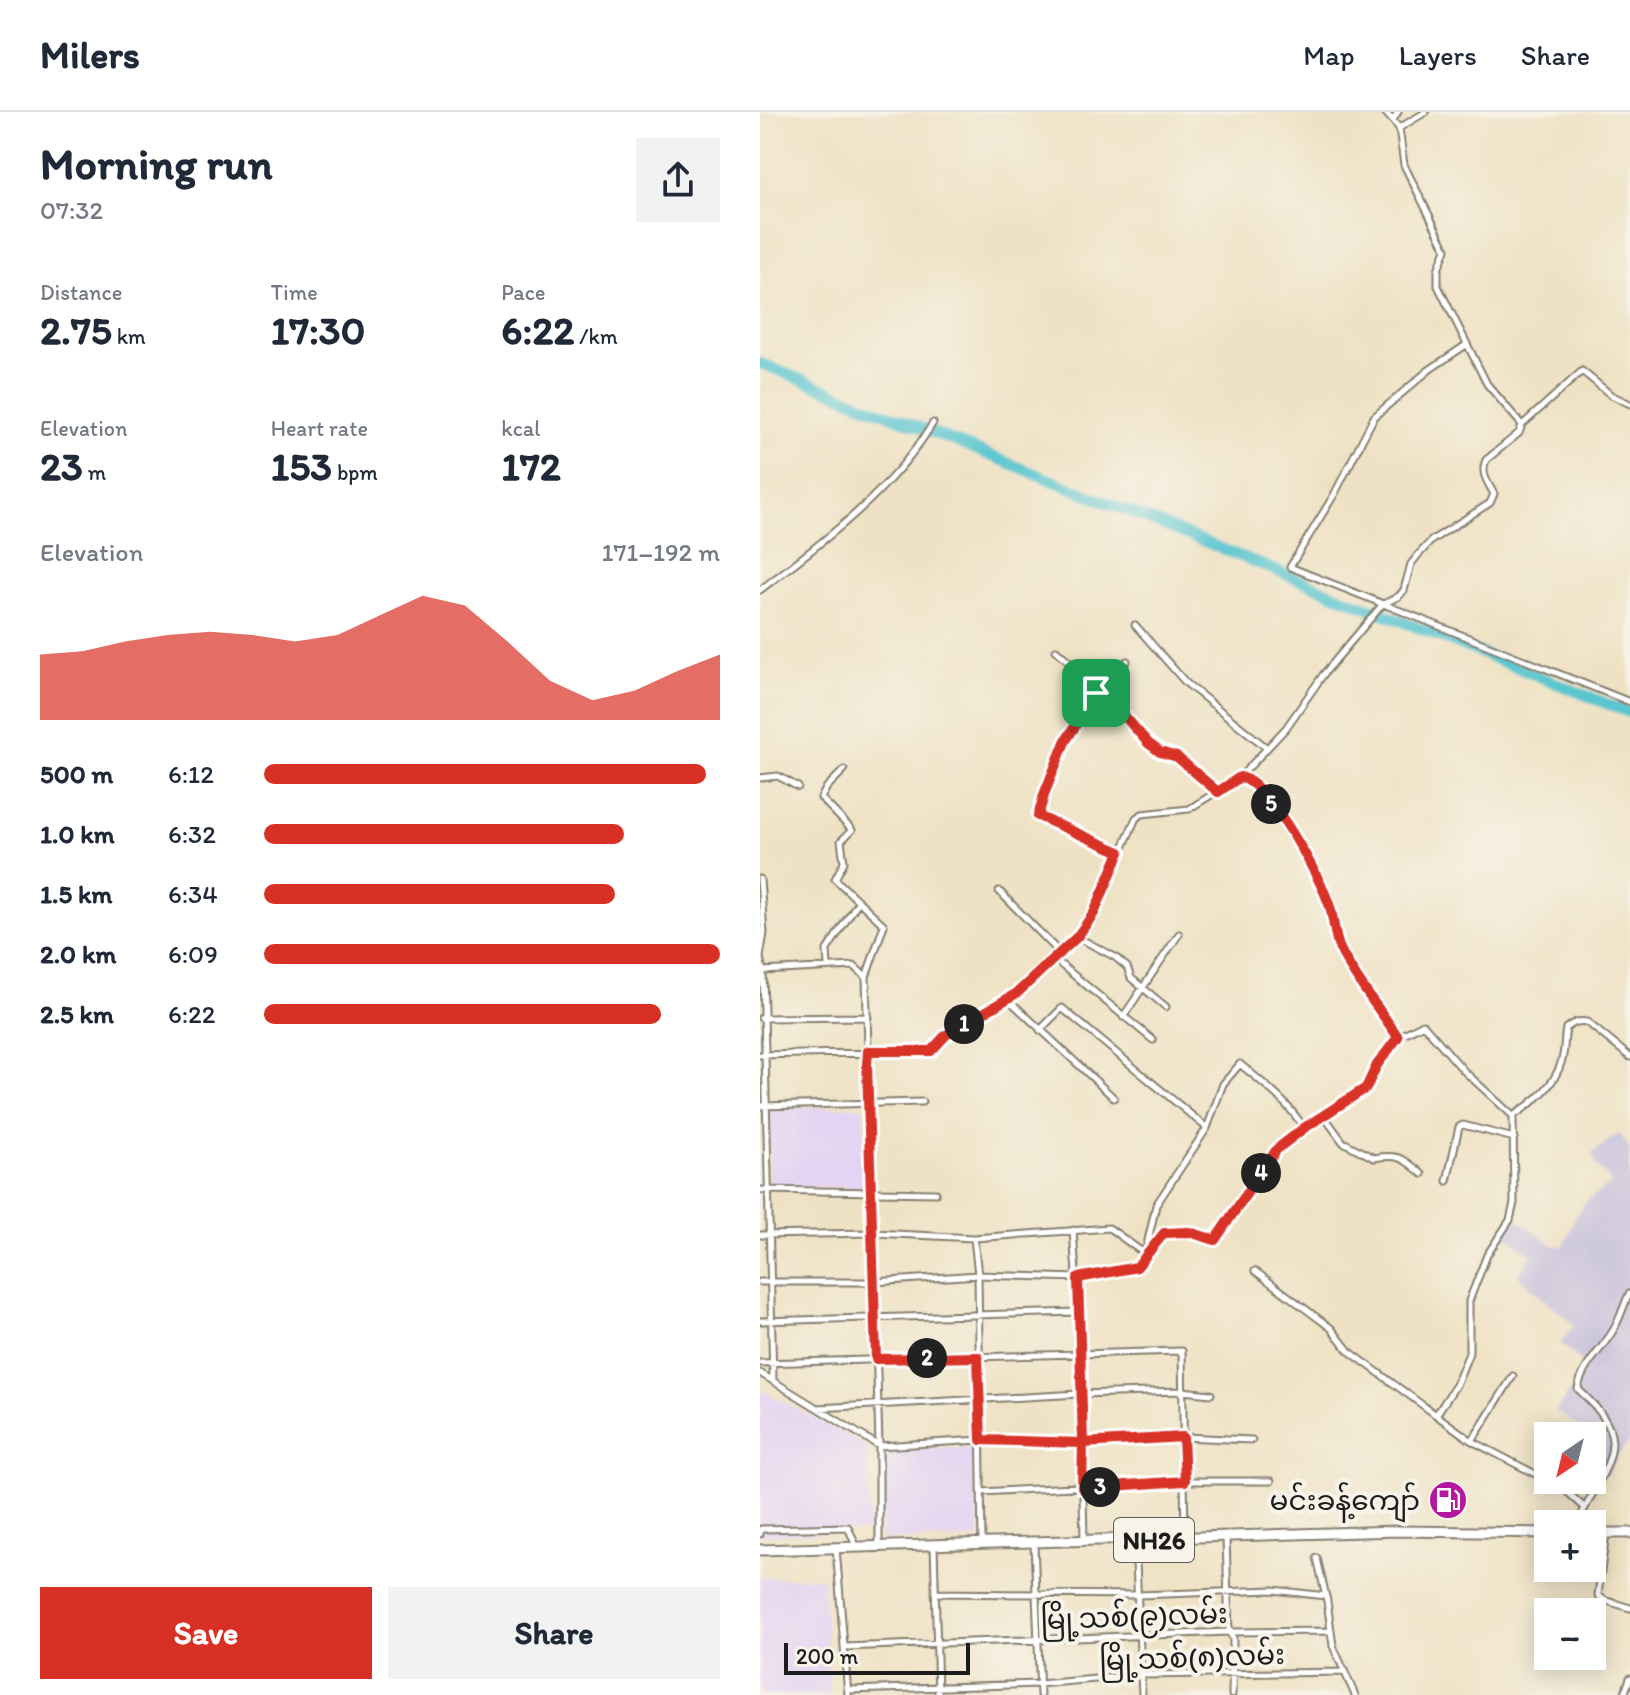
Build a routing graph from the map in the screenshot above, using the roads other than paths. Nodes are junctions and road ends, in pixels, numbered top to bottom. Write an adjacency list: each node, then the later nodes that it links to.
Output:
1 (1385, 112): 4 (street)
2 (1398, 112): 4 (street)
3 (1426, 112): 5 (street)
4 (1393, 120): 5 (street)
5 (1399, 128): 6 (street)
6 (1466, 345): 9 (street); 11 (street)
7 (1630, 404): 9 (street)
8 (933, 423): 10 (street)
9 (1522, 425): 11 (street)
10 (760, 590)
11 (1382, 605): 16 (street); 17 (street)
12 (1135, 625): 17 (street)
13 (1056, 650): 15 (street)
14 (1127, 661): 15 (street)
15 (1098, 690): 22 (street); 23 (street)
16 (1630, 702)
17 (1267, 748): 19 (street)
18 (844, 770): 26 (street)
19 (1240, 777): 22 (street); 41 (street)
20 (760, 778): 21 (street)
21 (798, 787)
22 (1218, 792): 23 (street)
23 (1120, 852): 28 (street)
24 (760, 879): 32 (street)
25 (999, 891): 29 (street)
26 (858, 902): 31 (street); 33 (street)
27 (1179, 934): 34 (street)
28 (1077, 937): 29 (street); 34 (street)
29 (1060, 953): 30 (street)
30 (1054, 959): 35 (street); 38 (street)
31 (828, 967): 32 (street); 33 (street)
32 (763, 971): 39 (street)
33 (866, 977): 37 (street)
34 (1143, 989): 36 (street); 38 (street)
35 (1008, 999): 40 (street); 43 (street)
36 (1166, 1007)
37 (868, 1017): 39 (street); 43 (street)
38 (1123, 1017): 42 (street)
39 (761, 1018): 44 (street)
40 (1040, 1030): 46 (street); 52 (street)
41 (1398, 1037): 50 (street); 51 (street)
42 (1153, 1040)
43 (868, 1051): 44 (street); 47 (street)
44 (762, 1055): 49 (street)
45 (1630, 1057): 51 (street)
46 (1114, 1098)
47 (868, 1102): 48 (street); 49 (street); 59 (street)
48 (922, 1102)
49 (763, 1106): 55 (street)
50 (1324, 1116): 53 (street); 56 (street)
51 (1513, 1116): 54 (street)
52 (1207, 1128): 53 (street); 66 (street)
53 (1304, 1128): 66 (street)
54 (1514, 1138): 57 (street); 93 (street)
55 (763, 1152): 58 (street)
56 (1422, 1174)
57 (1447, 1181)
58 (764, 1190): 59 (street); 63 (street)
59 (872, 1191): 60 (street); 62 (street)
60 (936, 1193)
61 (1073, 1230): 65 (street); 66 (street); 69 (street)
62 (874, 1233): 63 (street); 65 (street); 72 (street)
63 (770, 1234): 64 (street); 71 (street)
64 (760, 1235)
65 (974, 1238): 68 (street)
66 (1145, 1254): 69 (street)
67 (1255, 1271): 93 (street)
68 (978, 1275): 69 (street); 72 (street); 75 (street)
69 (1078, 1278): 74 (street)
70 (760, 1282): 71 (street)
71 (769, 1282): 72 (street); 77 (street)
72 (874, 1282): 76 (street)
73 (1629, 1294): 104 (street)
74 (1079, 1312): 75 (street); 79 (street)
75 (978, 1315): 76 (street); 80 (street)
76 (875, 1317): 77 (street); 81 (street)
77 (771, 1320): 78 (street); 82 (street)
78 (760, 1321)
79 (1080, 1354): 80 (street); 87 (street); 88 (street)
80 (978, 1357): 81 (street); 90 (street)
81 (876, 1359): 82 (street); 91 (street)
82 (772, 1362): 83 (street); 86 (street)
83 (760, 1363)
84 (760, 1373): 86 (street)
85 (1513, 1376): 97 (street)
86 (773, 1380): 92 (street)
87 (1182, 1391): 88 (street); 89 (street); 94 (street)
88 (1080, 1394): 90 (street); 98 (street)
89 (1211, 1394)
90 (978, 1397): 91 (street); 95 (street)
91 (877, 1404): 92 (street); 99 (street)
92 (815, 1408): 99 (street)
93 (1436, 1415): 97 (street)
94 (1183, 1437): 96 (street); 98 (street); 100 (street)
95 (981, 1440): 98 (street); 99 (street); 103 (street)
96 (1252, 1440)
97 (1472, 1441): 104 (street)
98 (1083, 1443): 102 (street)
99 (879, 1446): 116 (street)
100 (1185, 1481): 101 (street); 102 (street); 110 (street)
101 (1271, 1481)
102 (1082, 1488): 103 (street); 112 (street)
103 (981, 1492): 115 (street)
104 (1585, 1508)
105 (760, 1530): 118 (street)
106 (1534, 1533): 109 (highway, NH26)
107 (1606, 1533): 108 (highway)
108 (1630, 1533)
109 (1226, 1538): 110 (highway, NH26); 122 (street)
110 (1185, 1539): 111 (highway, NH26)
111 (1135, 1540): 112 (highway, NH26); 125 (street)
112 (1084, 1541): 113 (highway, NH26)
113 (1034, 1543): 115 (highway, NH26); 124 (street)
114 (934, 1544): 115 (highway, NH26); 116 (highway, NH26); 123 (street)
115 (982, 1544)
116 (879, 1545): 118 (highway, NH26)
117 (836, 1547): 118 (highway, NH26); 119 (highway, NH26); 133 (street)
118 (856, 1547)
119 (760, 1550)
120 (1317, 1558): 126 (street)
121 (1600, 1582): 127 (street)
122 (1229, 1590): 125 (street); 126 (street); 129 (street)
123 (935, 1593): 124 (street); 132 (street)
124 (1037, 1595): 125 (street); 131 (street)
125 (1139, 1595): 130 (street)
126 (1326, 1596): 128 (street)
127 (1630, 1608)
128 (1331, 1631): 129 (street, မြို့သစ်(၉)လမ်း); 134 (street)
129 (1229, 1632): 130 (street, မြို့သစ်(၉)လမ်း); 136 (street)
130 (1140, 1635): 131 (street, မြို့သစ်(၉)လမ်း); 135 (street)
131 (1039, 1640): 132 (street, မြို့သစ်(၉)လမ်း); 138 (street)
132 (938, 1642): 133 (street, မြို့သစ်(၉)လမ်း); 139 (street)
133 (844, 1647): 140 (street)
134 (1345, 1672): 136 (street, မြို့သစ်(၈)လမ်း); 145 (street)
135 (1141, 1675): 136 (street, မြို့သစ်(၈)လမ်း); 138 (street, မြို့သစ်(၈)လမ်း); 143 (street)
136 (1232, 1675): 144 (street)
137 (1630, 1678): 146 (street)
138 (1039, 1684): 139 (street, မြို့သစ်(၈)လမ်း); 142 (street)
139 (938, 1685): 140 (street, မြို့သစ်(၈)လမ်း); 141 (street)
140 (848, 1693)
141 (938, 1695)
142 (1040, 1695)
143 (1142, 1695)
144 (1232, 1695)
145 (1355, 1695)
146 (1624, 1695)

